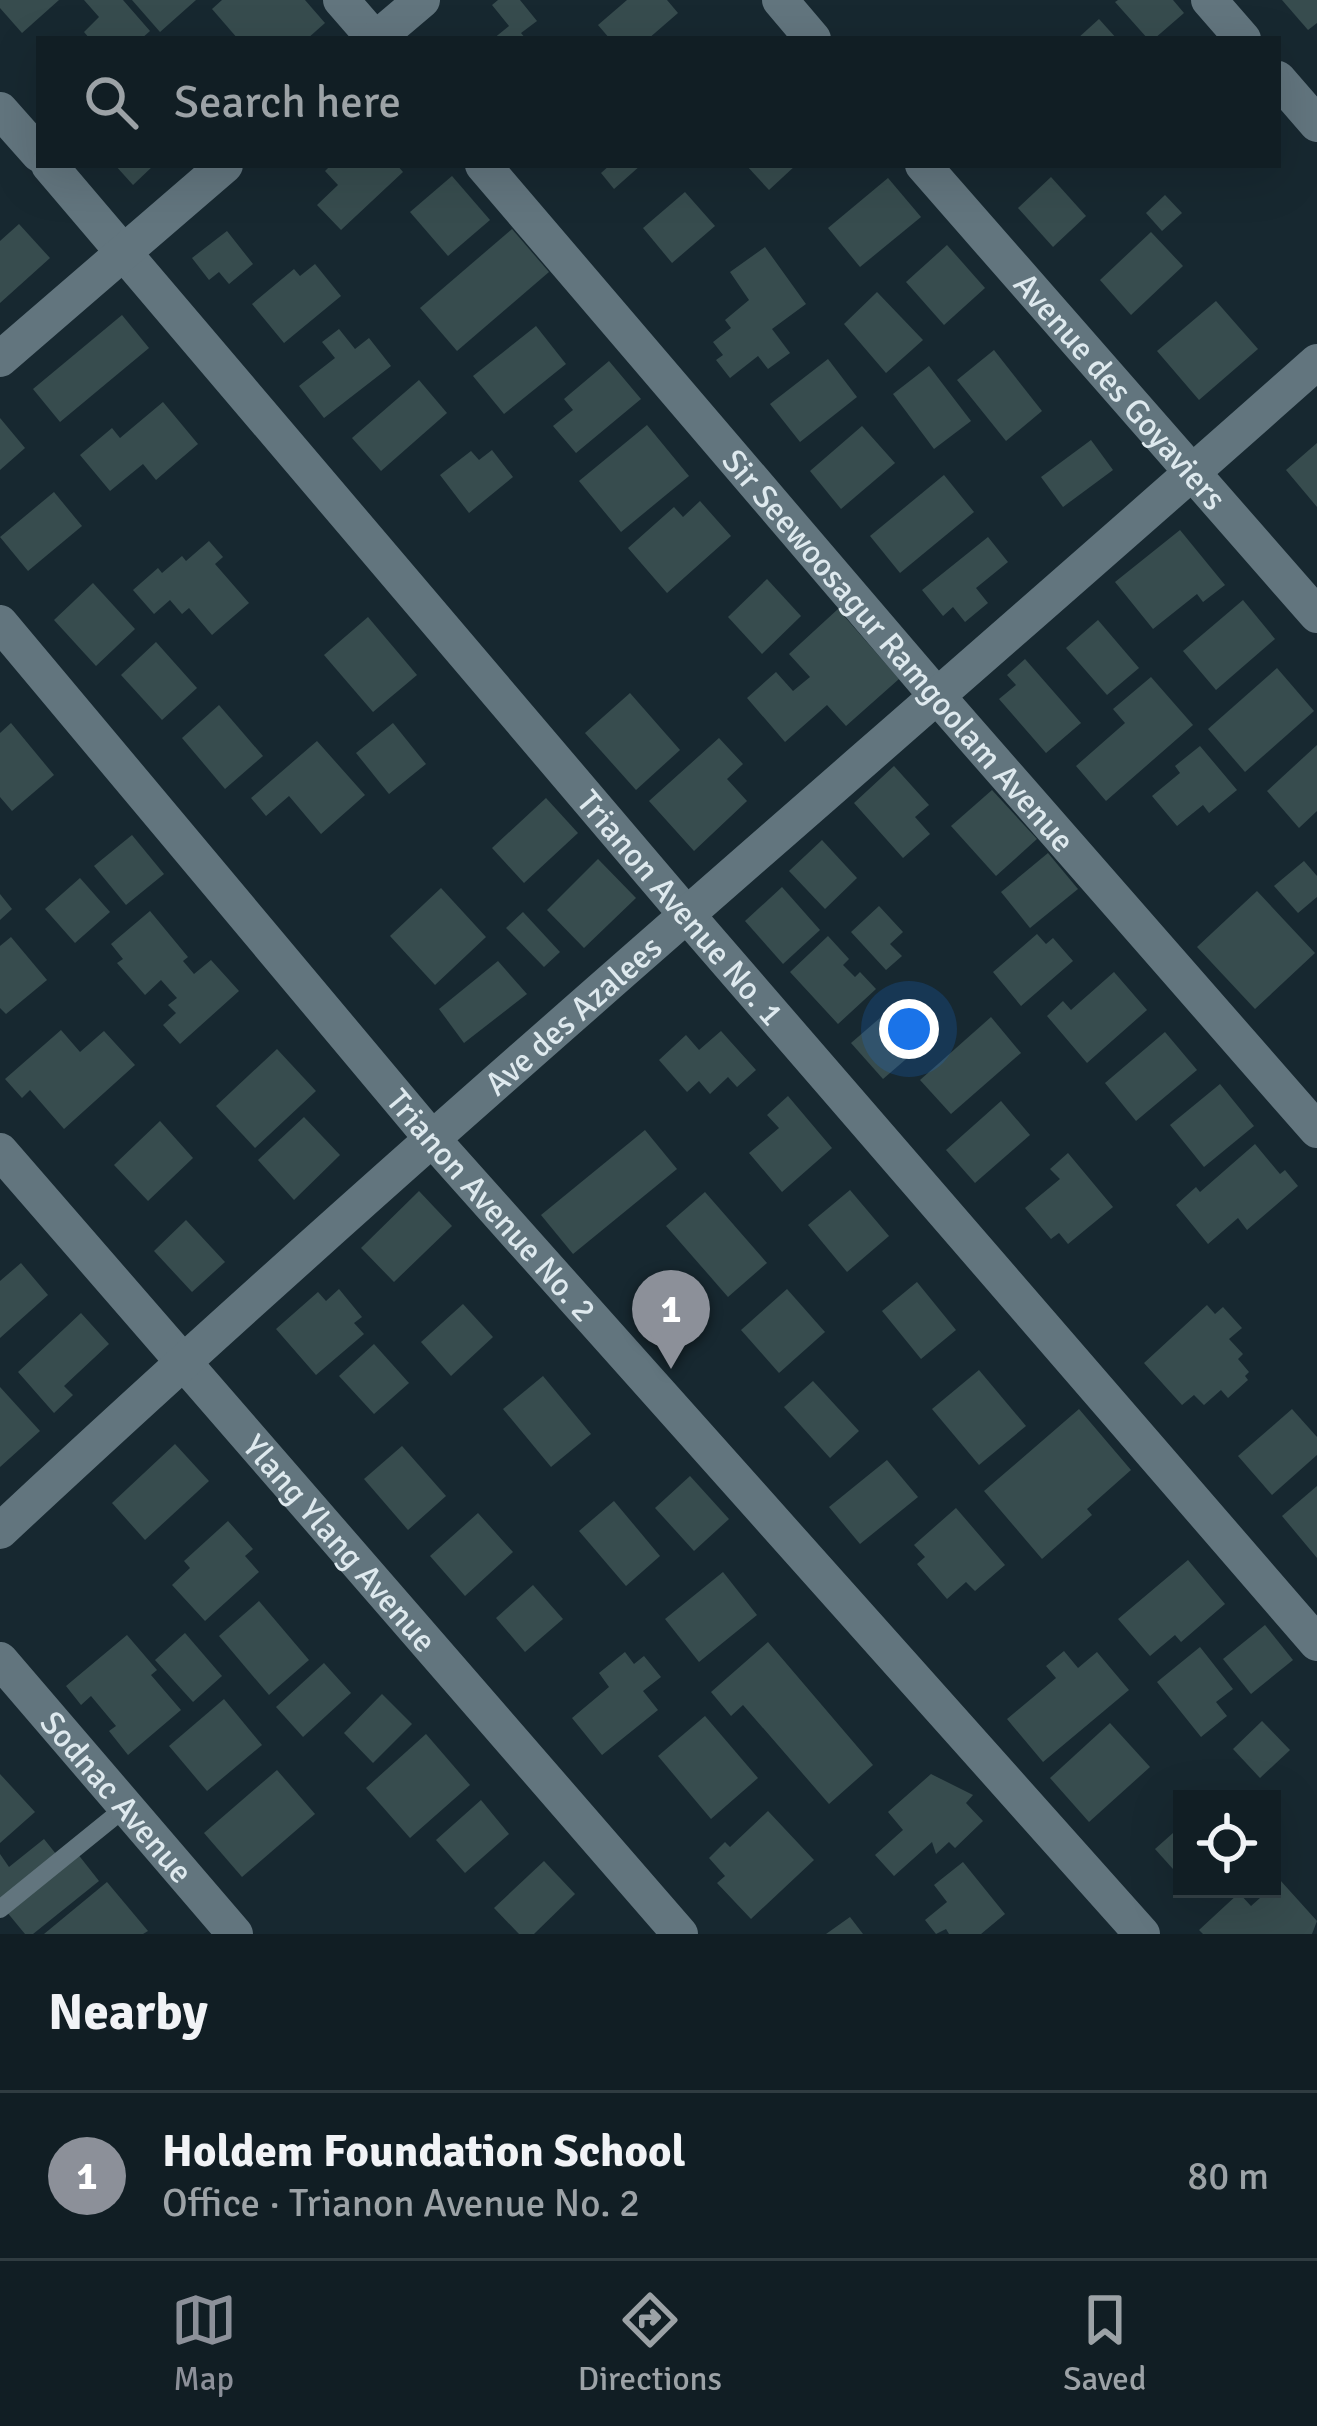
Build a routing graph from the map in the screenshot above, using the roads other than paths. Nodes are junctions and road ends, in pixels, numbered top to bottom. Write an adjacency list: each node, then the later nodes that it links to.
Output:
1 (341, 0): 5 (street)
2 (422, 0): 6 (street)
3 (780, 0): 7 (street)
4 (1210, 0): 8 (street)
5 (373, 36)
6 (380, 36)
7 (811, 36)
8 (1240, 36)
9 (1281, 82): 11 (street)
10 (0, 110): 12 (street)
11 (1317, 124)
12 (36, 151)
13 (52, 168): 17 (street, Trianon Avenue No. 1)
14 (221, 168): 17 (street)
15 (486, 168): 23 (street, Sir Seewoosagur Ramgoolam Avenue)
16 (925, 168): 20 (street, Avenue des Goyaviers)
17 (124, 249): 18 (street); 24 (street, Trianon Avenue No. 1)
18 (0, 359)
19 (1317, 362): 20 (street, Ave des Azalees)
20 (1190, 474): 21 (street, Avenue des Goyaviers); 23 (street, Ave des Azalees)
21 (1317, 615)
22 (0, 623): 26 (street, Trianon Avenue No. 2)
23 (937, 696): 24 (street, Ave des Azalees); 25 (street, Sir Seewoosagur Ramgoolam Avenue)
24 (686, 914): 26 (street, Ave des Azalees); 30 (street, Trianon Avenue No. 1)
25 (1317, 1130)
26 (434, 1141): 28 (street, Ave des Azalees); 36 (street, Trianon Avenue No. 2)
27 (0, 1151): 28 (street, Ylang Ylang Avenue)
28 (182, 1361): 29 (street, Ave des Azalees); 35 (street, Ylang Ylang Avenue)
29 (0, 1532)
30 (1317, 1643)
31 (0, 1660): 32 (street, Sodnac Avenue)
32 (126, 1807): 33 (lane); 34 (street, Sodnac Avenue)
33 (0, 1909)
34 (235, 1934)
35 (680, 1934)
36 (1142, 1934)

